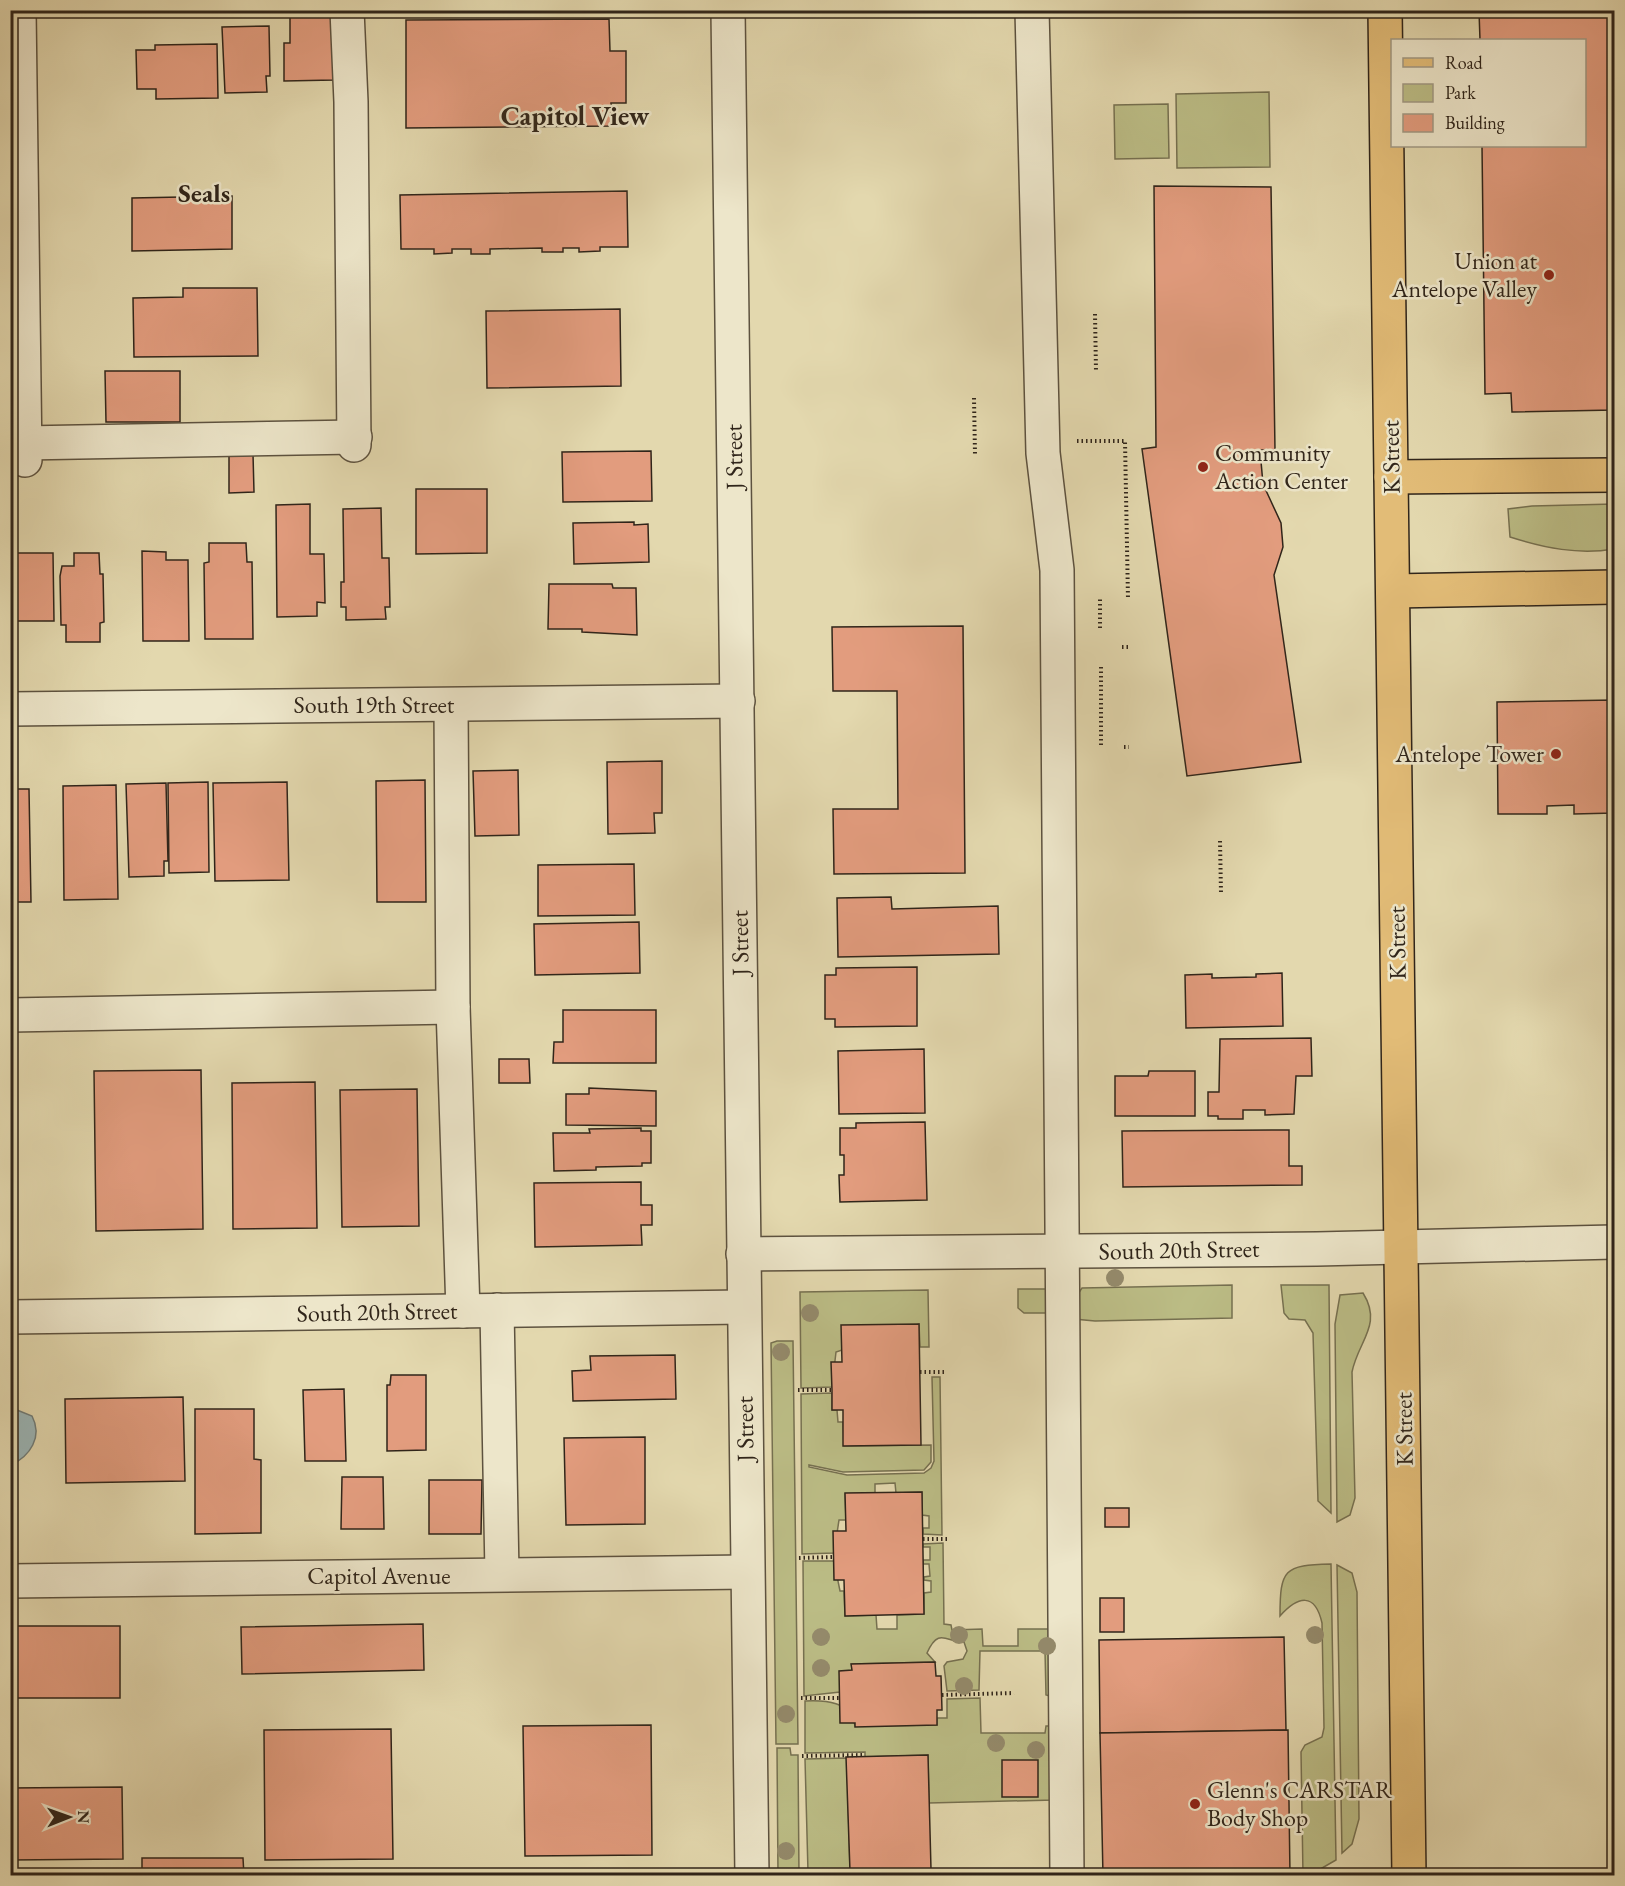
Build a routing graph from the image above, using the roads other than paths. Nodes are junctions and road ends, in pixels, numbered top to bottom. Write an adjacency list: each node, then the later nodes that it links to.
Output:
1 (19, 10): 2 (street)
2 (347, 10)
3 (728, 10): 10 (street, J Street)
4 (1032, 10): 17 (street)
5 (1385, 10): 7 (main road, K Street)
6 (1614, 475): 7 (main road)
7 (1391, 477): 9 (main road, K Street)
8 (1614, 587): 9 (main road)
9 (1393, 591): 16 (main road, K Street)
10 (738, 701): 11 (street, South 19th Street); 18 (street, J Street)
11 (451, 705): 12 (street, South 19th Street); 13 (street)
12 (10, 710)
13 (453, 1007): 14 (street); 21 (street)
14 (10, 1015)
15 (1614, 1242): 16 (street, South 20th Street)
16 (1401, 1247): 17 (street, South 20th Street); 28 (main road, K Street)
17 (1063, 1252): 18 (street, South 20th Street); 27 (street)
18 (743, 1254): 19 (street, J Street)
19 (743, 1307): 20 (street, South 20th Street); 23 (street, J Street)
20 (497, 1310): 21 (street, South 20th Street); 24 (street)
21 (463, 1311): 22 (street, South 20th Street)
22 (10, 1317)
23 (747, 1572): 24 (street, Capitol Avenue); 26 (street, J Street)
24 (502, 1574): 25 (street, Capitol Avenue)
25 (10, 1581)
26 (752, 1875)
27 (1067, 1875)
28 (1409, 1875)

